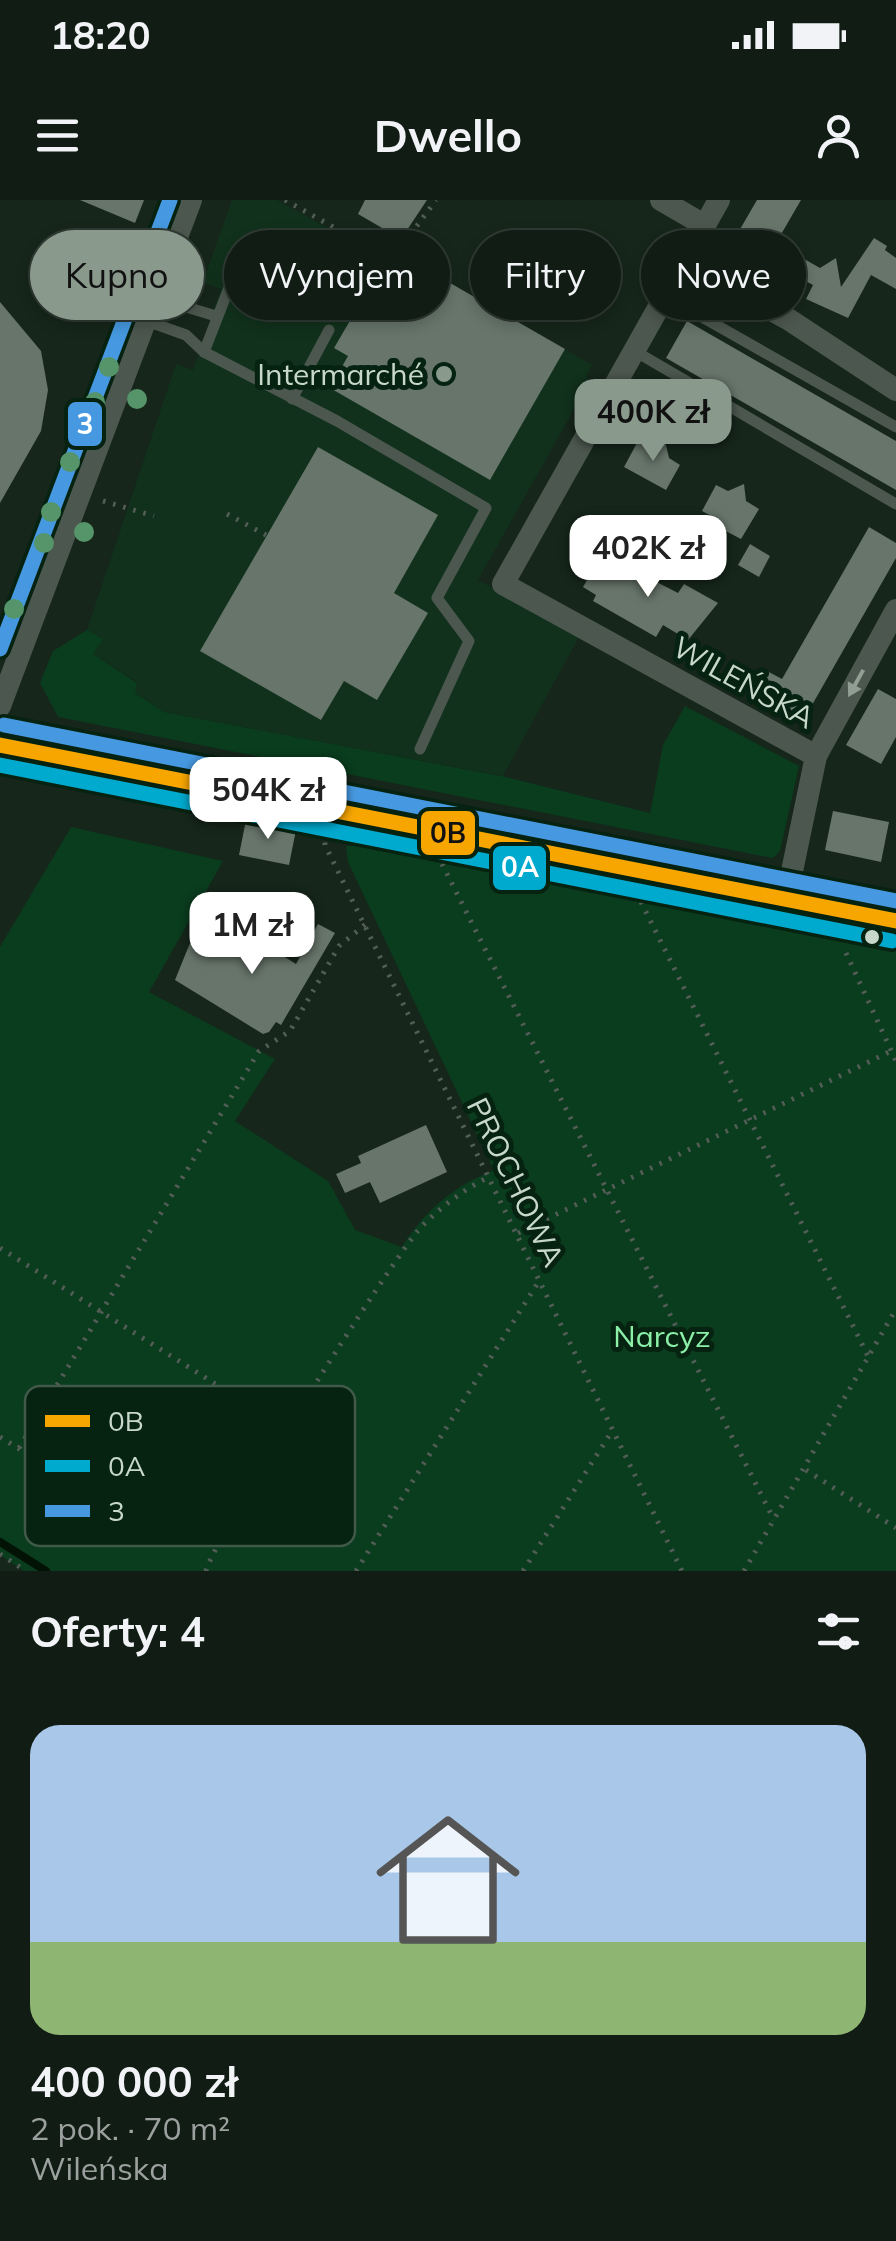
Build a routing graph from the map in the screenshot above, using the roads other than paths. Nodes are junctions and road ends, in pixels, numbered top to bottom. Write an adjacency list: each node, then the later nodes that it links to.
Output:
1 (190, 200): 5 (street)
2 (661, 200): 4 (street)
3 (719, 200): 4 (street, WILEŃSKA)
4 (704, 225): 6 (street, WILEŃSKA)
5 (179, 230)
6 (701, 230)
7 (224, 298): 9 (lane)
8 (204, 312): 9 (lane)
9 (216, 316): 16 (lane)
10 (144, 320): 16 (lane); 22 (street)
11 (650, 320): 15 (street, WILEŃSKA)
12 (706, 320): 19 (lane)
13 (790, 320): 17 (street)
14 (329, 330): 18 (lane)
15 (633, 350): 20 (lane); 25 (street, WILEŃSKA)
16 (204, 352): 18 (lane)
17 (896, 390)
18 (292, 400): 24 (lane)
19 (896, 427)
20 (896, 504)
21 (896, 610): 25 (street, one-way to 25)
22 (0, 706)
23 (0, 745): 26 (street)
24 (420, 749)
25 (816, 756): 26 (street)
26 (786, 900): 27 (street)
27 (896, 921)

